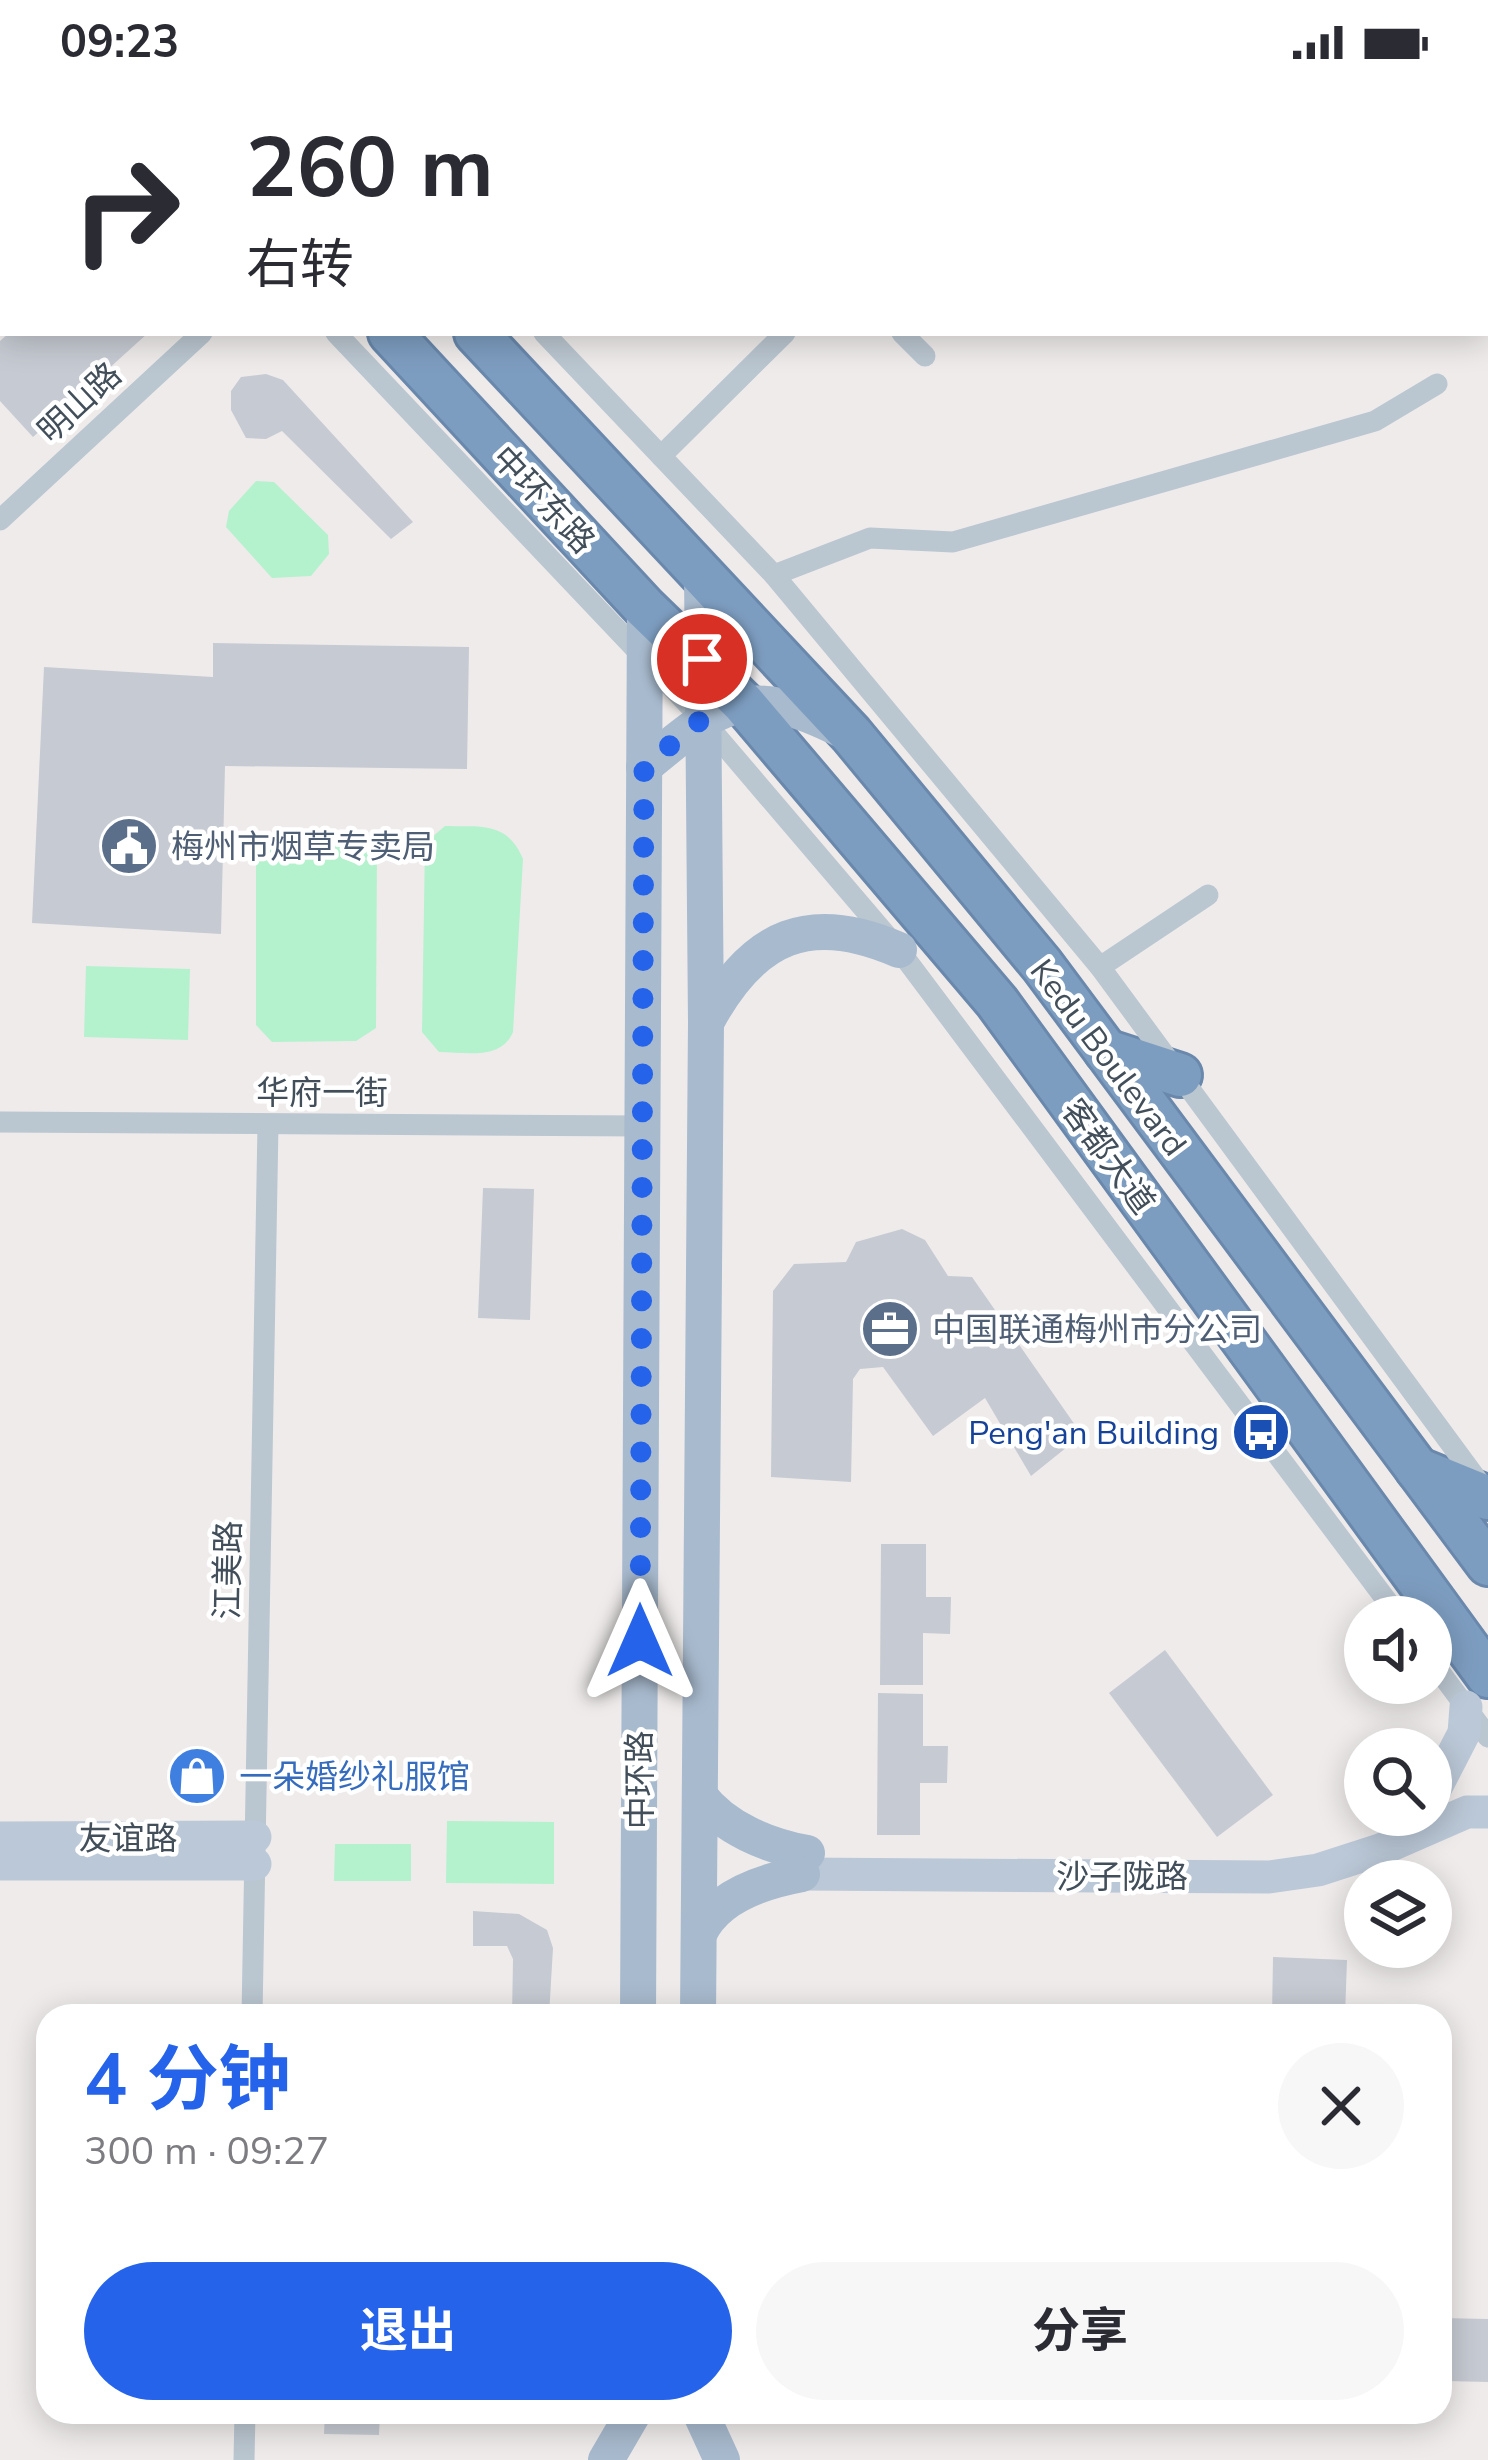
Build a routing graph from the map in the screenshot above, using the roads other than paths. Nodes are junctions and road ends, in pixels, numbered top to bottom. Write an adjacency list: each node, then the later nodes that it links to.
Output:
1 (199, 336): 13 (street, 明山路)
2 (339, 336): 18 (street)
3 (393, 336): 11 (highway, 中环东路)
4 (479, 336): 9 (highway, 中环东路)
5 (547, 336): 12 (street)
6 (782, 336): 12 (street)
7 (905, 336): 8 (street)
8 (925, 356)
9 (522, 382): 11 (highway); 14 (highway, 中环东路)
10 (1437, 384): 15 (street)
11 (477, 427): 16 (highway, 中环东路)
12 (661, 456): 15 (street)
13 (0, 520)
14 (702, 572): 17 (main road, 中环路); 21 (highway, Kedu Boulevard)
15 (774, 575): 27 (street)
16 (645, 608): 17 (highway, 中环东路); 18 (main road, 中环路)
17 (702, 659): 19 (highway, 客都大道); 20 (main road, 中环路)
18 (645, 660): 20 (street); 22 (main road, 中环路)
19 (743, 703): 20 (main road); 21 (main road); 25 (highway, 客都大道)
20 (702, 719): 22 (main road); 26 (street); 28 (main road, 中环路)
21 (851, 734): 23 (highway, Kedu Boulevard)
22 (644, 767): 33 (main road, 中环路)
23 (968, 876): 25 (highway); 29 (highway, Kedu Boulevard)
24 (1208, 895): 27 (street)
25 (925, 915): 39 (highway, 客都大道)
26 (899, 950): 28 (main road); 37 (street)
27 (1100, 967): 30 (street)
28 (706, 1022): 42 (main road, 中环路)
29 (1106, 1051): 30 (highway); 34 (highway, Kedu Boulevard)
30 (1180, 1075): 35 (street)
31 (0, 1122): 32 (street, 华府一街)
32 (268, 1125): 33 (street, 华府一街); 47 (street, 江美路)
33 (644, 1126): 52 (main road, 中环路)
34 (1417, 1469): 35 (highway); 36 (highway, Kedu Boulevard)
35 (1488, 1496)
36 (1488, 1564)
37 (1383, 1596)
38 (1452, 1675): 39 (street)
39 (1477, 1692): 40 (street); 41 (street)
40 (1488, 1737)
41 (1452, 1755)
42 (700, 1796): 49 (main road); 50 (main road, 中环路)
43 (1452, 1811): 44 (street, 沙子陇路)
44 (1488, 1812)
45 (1396, 1836): 49 (street, 沙子陇路)
46 (0, 1838): 47 (street, 友谊路)
47 (255, 1851): 48 (street, 友谊路); 51 (street, 江美路)
48 (0, 1864)
49 (804, 1864): 50 (main road)
50 (699, 1934): 53 (main road, 中环路)
51 (252, 2004)
52 (638, 2004)
53 (698, 2004)
54 (245, 2424): 59 (street)
55 (628, 2424): 60 (main road)
56 (635, 2424): 61 (main road)
57 (697, 2424): 62 (main road)
58 (704, 2424): 63 (main road)
59 (244, 2460)
60 (606, 2460)
61 (635, 2460)
62 (694, 2460)
63 (722, 2460)

